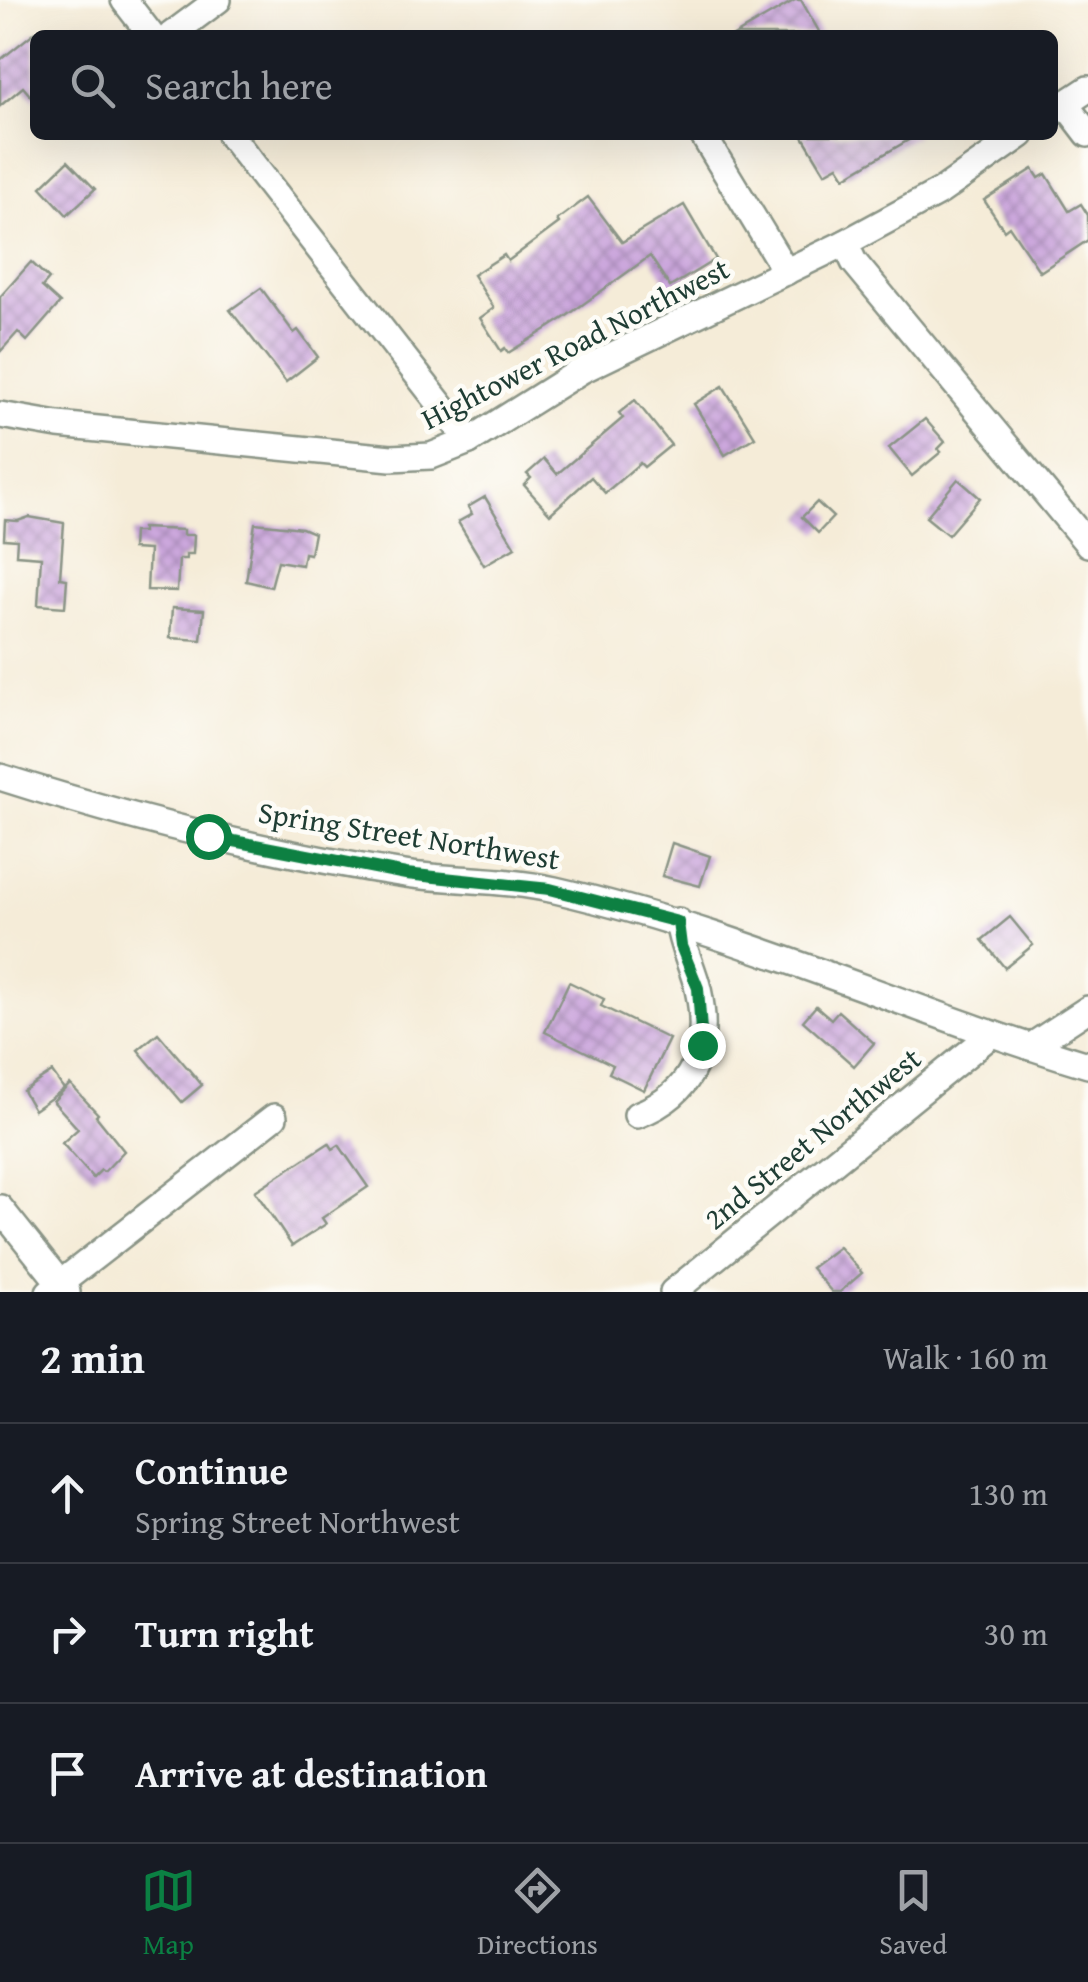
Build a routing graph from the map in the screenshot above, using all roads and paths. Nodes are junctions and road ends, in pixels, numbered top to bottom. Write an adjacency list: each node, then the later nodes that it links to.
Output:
1 (124, 0): 3 (street)
2 (218, 0): 4 (street)
3 (147, 30)
4 (178, 30)
5 (1088, 89): 6 (street)
6 (1059, 108): 7 (street)
7 (1088, 134)
8 (234, 140): 14 (street)
9 (706, 140): 12 (street)
10 (1014, 140): 11 (street, Hightower Road Northwest)
11 (845, 243): 12 (street, Hightower Road Northwest); 15 (street)
12 (786, 272): 14 (street, Hightower Road Northwest)
13 (0, 415): 14 (street, Hightower Road Northwest)
14 (469, 441)
15 (1088, 544)
16 (0, 777): 17 (street, Spring Street Northwest)
17 (678, 922): 19 (street, Spring Street Northwest); 22 (street)
18 (1088, 1009): 20 (street)
19 (992, 1034): 20 (street, Spring Street Northwest); 26 (street, 2nd Street Northwest)
20 (1030, 1047): 21 (street, Spring Street Northwest)
21 (1088, 1064)
22 (636, 1115)
23 (274, 1117): 25 (street)
24 (0, 1208): 25 (street)
25 (59, 1289)
26 (673, 1292)

